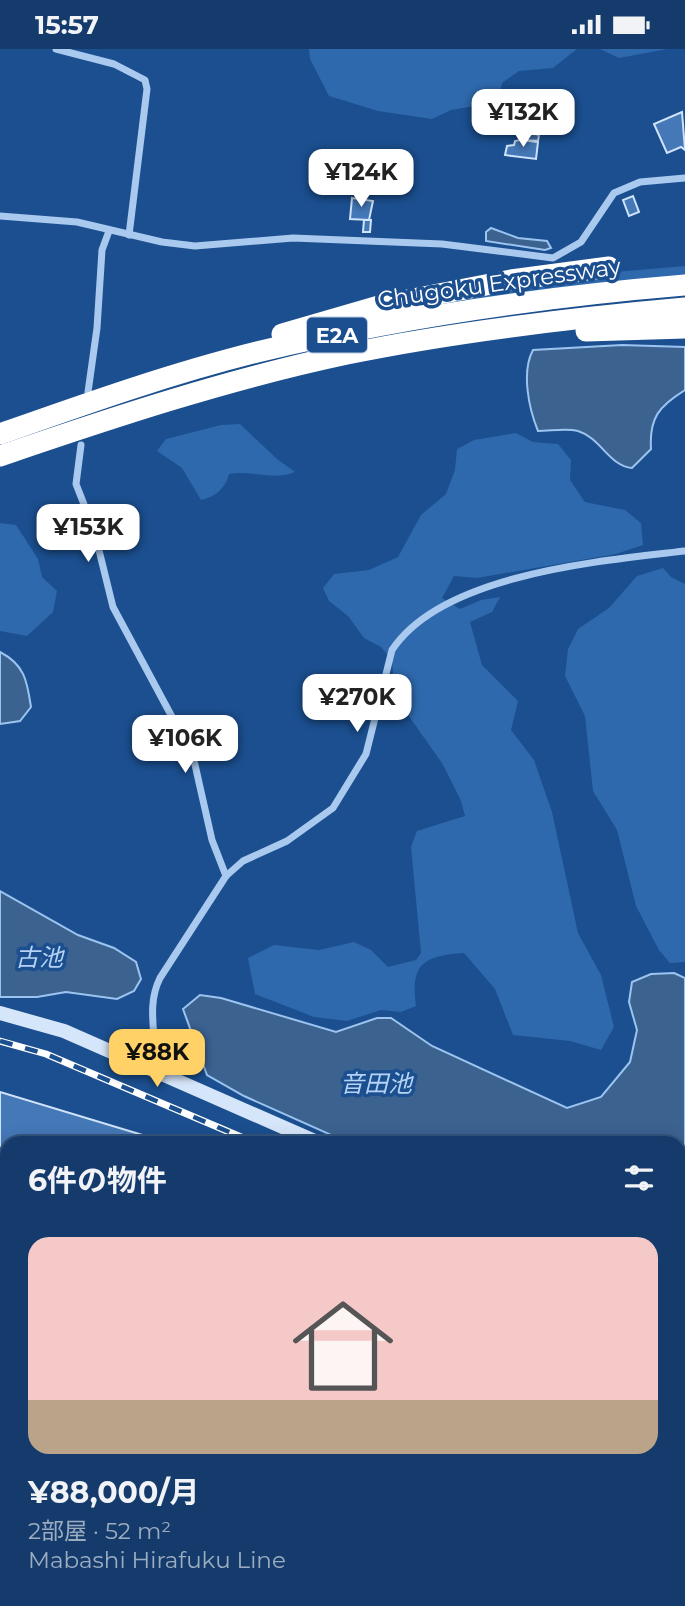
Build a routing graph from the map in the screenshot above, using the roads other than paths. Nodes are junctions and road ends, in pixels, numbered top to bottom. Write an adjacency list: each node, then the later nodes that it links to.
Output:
1 (56, 49): 5 (street)
2 (685, 178): 5 (street)
3 (0, 216): 4 (street)
4 (109, 231): 5 (street); 11 (street)
5 (129, 235)
6 (610, 267): 12 (highway)
7 (685, 285): 12 (highway, Chugoku Expressway / E2A)
8 (685, 308): 10 (highway, Chugoku Expressway / E2A)
9 (685, 328): 10 (highway)
10 (348, 354): 15 (highway, Chugoku Expressway / E2A)
11 (88, 392)
12 (115, 393): 13 (highway, Chugoku Expressway / E2A)
13 (0, 435)
14 (81, 445): 17 (street)
15 (0, 456)
16 (685, 551): 17 (street)
17 (226, 876): 19 (street)
18 (0, 1013): 19 (main road)
19 (154, 1069): 20 (main road)
20 (303, 1136)

